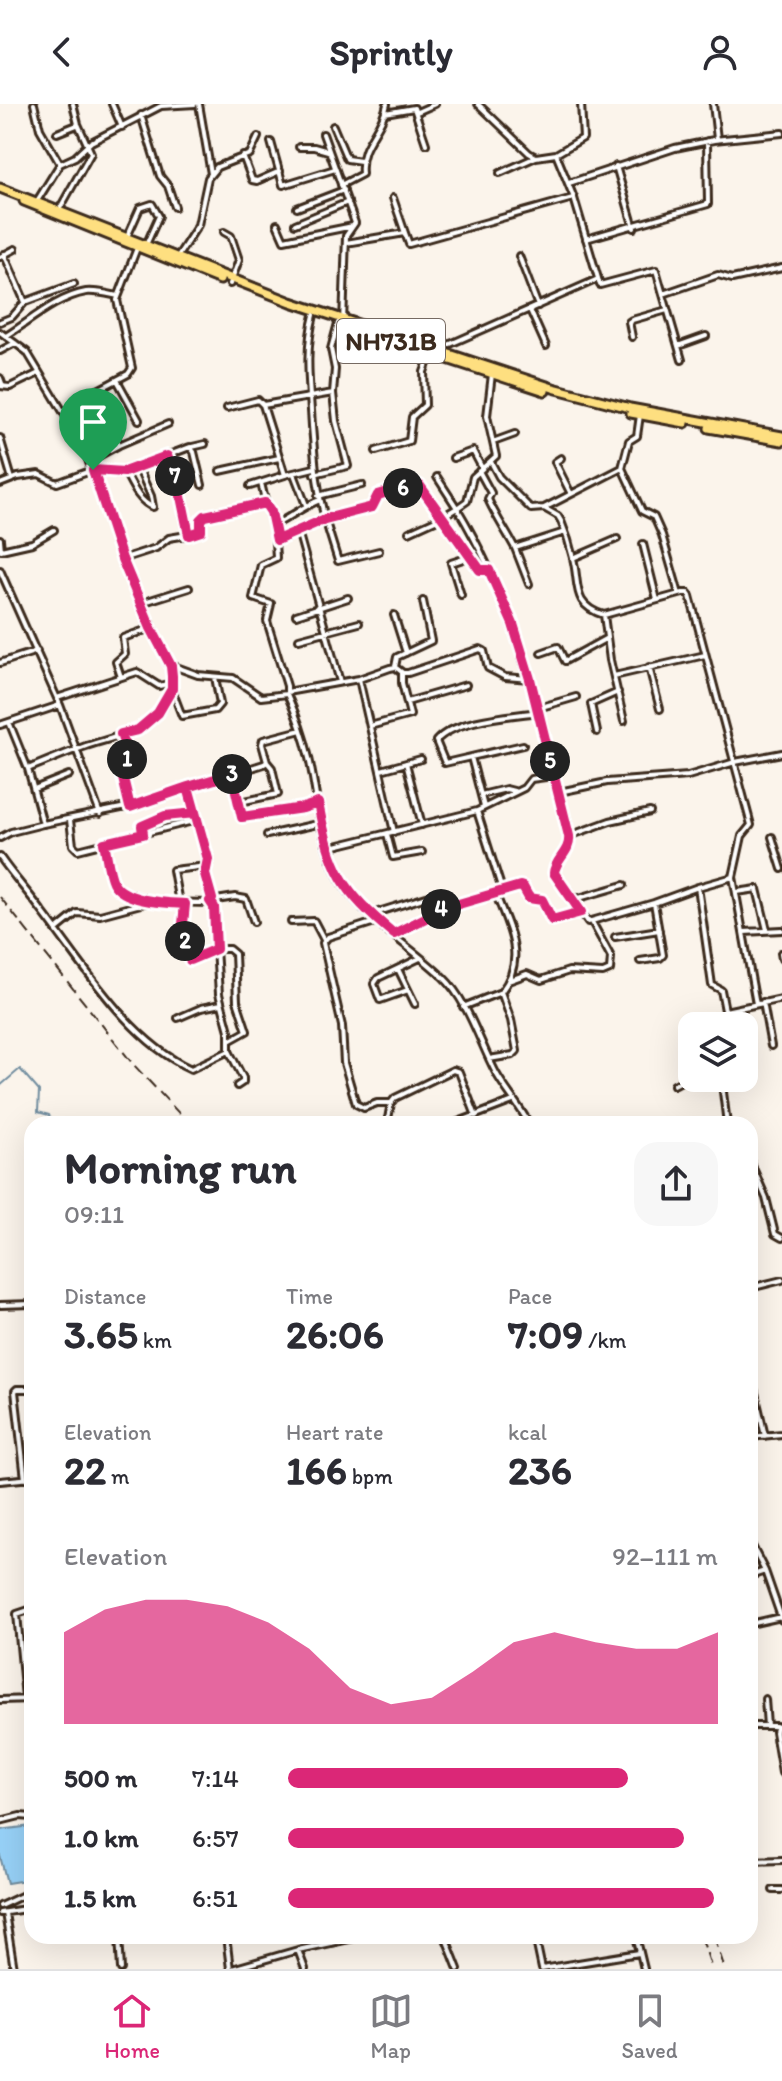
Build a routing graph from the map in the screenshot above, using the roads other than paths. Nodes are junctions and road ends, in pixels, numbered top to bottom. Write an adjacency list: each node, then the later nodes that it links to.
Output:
1 (34, 104): 32 (street)
2 (73, 104): 14 (street)
3 (112, 104): 16 (street)
4 (197, 104): 10 (street); 37 (street)
5 (387, 104): 12 (street)
6 (435, 104): 11 (street)
7 (478, 104): 30 (street)
8 (581, 104): 28 (street)
9 (713, 104): 21 (street)
10 (179, 105): 13 (street)
11 (417, 112): 12 (street); 24 (street)
12 (385, 113): 31 (street)
13 (141, 115): 16 (street); 46 (street)
14 (78, 124): 17 (street); 25 (street)
15 (333, 126): 31 (street)
16 (122, 127): 25 (street)
17 (57, 133)
18 (782, 133): 21 (street)
19 (323, 134): 27 (street)
20 (258, 137): 29 (street)
21 (717, 139): 22 (street)
22 (707, 141): 33 (street); 52 (street)
23 (271, 142): 35 (street)
24 (426, 144)
25 (88, 145): 32 (street); 48 (street)
26 (299, 147): 27 (street)
27 (328, 151): 34 (street)
28 (556, 154): 30 (street); 38 (street)
29 (243, 156): 35 (street); 37 (street)
30 (536, 157): 36 (street)
31 (361, 161): 40 (street)
32 (60, 164): 44 (street)
33 (616, 166): 38 (street); 52 (street)
34 (335, 169): 35 (street); 40 (street)
35 (280, 171)
36 (500, 173)
37 (211, 174): 62 (street)
38 (569, 183): 43 (street)
39 (0, 188): 41 (highway, NH731B)
40 (343, 188): 45 (street); 47 (street)
41 (15, 194): 44 (highway, NH731B); 58 (highway, NH731B)
42 (393, 198): 54 (street)
43 (574, 198): 54 (street); 56 (street)
44 (37, 201): 48 (highway, NH731B)
45 (348, 202): 50 (street); 51 (street)
46 (175, 207)
47 (297, 208)
48 (59, 210): 55 (highway, NH731B)
49 (277, 224): 51 (street)
50 (295, 224)
51 (353, 226): 57 (street)
52 (634, 228): 56 (street)
53 (224, 232): 65 (street)
54 (405, 233): 57 (street)
55 (127, 237): 58 (highway, NH731B); 58 (street)
56 (586, 239): 64 (street)
57 (346, 243): 75 (street)
58 (142, 246): 62 (highway, NH731B); 68 (street)
59 (15, 249): 60 (street)
60 (2, 256): 69 (street)
61 (519, 256): 70 (street)
62 (176, 260): 65 (highway, NH731B)
63 (782, 268): 67 (street)
64 (598, 279): 67 (street); 70 (street)
65 (231, 282): 73 (highway, NH731B); 75 (highway, NH731B)
66 (74, 284): 69 (street)
67 (663, 294): 72 (street)
68 (118, 296): 77 (street); 89 (street)
69 (25, 302): 74 (street)
70 (538, 306): 71 (street)
71 (530, 310): 81 (street); 84 (street)
72 (667, 310): 79 (street); 82 (street)
73 (314, 315): 75 (highway, NH731B); 92 (street)
74 (0, 322)
75 (341, 322): 84 (highway, NH731B); 91 (street)
76 (0, 332): 77 (street)
77 (6, 336): 80 (street)
78 (706, 336): 82 (street)
79 (632, 337)
80 (15, 343): 83 (street); 86 (street)
81 (546, 346)
82 (678, 346): 85 (street)
83 (0, 351)
84 (432, 352): 87 (highway, NH731B); 100 (highway, NH731B); 105 (street)
85 (682, 360)
86 (39, 373): 90 (street); 110 (street)
87 (492, 374): 95 (highway, NH731B); 101 (street)
88 (0, 378): 90 (street)
89 (117, 380): 96 (street); 103 (street)
90 (1, 386)
91 (333, 393): 92 (street); 117 (street)
92 (309, 397): 93 (street); 117 (street)
93 (263, 405): 94 (street); 107 (street)
94 (227, 408)
95 (640, 415): 100 (highway, NH731B); 113 (street)
96 (139, 420)
97 (168, 424): 103 (street)
98 (515, 434): 101 (street)
99 (0, 438): 122 (street)
100 (782, 439)
101 (493, 442): 111 (street)
102 (205, 444): 104 (street)
103 (119, 445): 110 (street)
104 (190, 447): 106 (street); 125 (street)
105 (376, 451)
106 (167, 456): 112 (street); 141 (street)
107 (279, 458): 116 (street); 120 (street)
108 (453, 458): 115 (street)
109 (561, 458): 128 (street)
110 (89, 461): 114 (street)
111 (491, 462): 115 (street); 133 (street)
112 (138, 467): 118 (street); 118 (street)
113 (622, 468): 128 (street); 156 (street)
114 (93, 470): 118 (street); 122 (street); 151 (street)
115 (480, 470): 132 (street); 146 (street)
116 (220, 471)
117 (314, 471): 119 (street); 129 (street)
118 (124, 472)
119 (294, 473): 120 (street); 131 (street)
120 (285, 475): 123 (street)
121 (437, 477): 132 (street)
122 (12, 479): 124 (street)
123 (261, 483): 127 (street); 130 (street)
124 (0, 484)
125 (202, 485)
126 (362, 485): 129 (street)
127 (250, 486)
128 (571, 494): 133 (street)
129 (319, 498): 131 (street); 135 (street)
130 (266, 504): 136 (street); 141 (street)
131 (306, 505): 136 (street)
132 (457, 508): 134 (street); 152 (street)
133 (544, 508): 140 (street)
134 (442, 517): 135 (street); 139 (street); 149 (street)
135 (325, 519): 138 (street); 148 (street)
136 (274, 525): 144 (street)
137 (54, 530): 147 (street)
138 (298, 531): 144 (street); 162 (street)
139 (409, 532)
140 (565, 532): 146 (street); 150 (street)
141 (189, 535): 151 (street)
142 (0, 539): 147 (street)
143 (617, 539): 150 (street)
144 (277, 540): 189 (street)
145 (643, 544): 159 (street)
146 (515, 548): 154 (street)
147 (0, 551)
148 (379, 551)
149 (469, 557): 152 (street); 157 (street)
150 (573, 558): 165 (street)
151 (122, 559): 161 (street)
152 (489, 570): 184 (street)
153 (0, 572): 171 (street)
154 (529, 584)
155 (189, 588): 161 (street)
156 (679, 594): 159 (street); 174 (street)
157 (461, 595)
158 (348, 598): 162 (street)
159 (657, 600): 165 (street)
160 (423, 601): 172 (street)
161 (141, 603): 167 (street)
162 (319, 607): 163 (street); 168 (street)
163 (296, 615)
164 (394, 615): 172 (street)
165 (604, 615): 169 (street)
166 (359, 623): 168 (street)
167 (151, 628): 176 (street); 181 (street)
168 (326, 632): 170 (street); 185 (street)
169 (607, 638): 173 (street); 180 (street)
170 (299, 639)
171 (37, 651): 175 (street); 191 (street)
172 (406, 653): 177 (street)
173 (541, 653)
174 (706, 655): 178 (street); 209 (street)
175 (0, 663)
176 (171, 666): 182 (street); 187 (street)
177 (395, 667): 179 (street); 183 (street)
178 (649, 667): 180 (street); 194 (street)
179 (403, 673): 184 (street); 192 (street)
180 (614, 676): 188 (street)
181 (121, 677): 187 (street); 191 (street)
182 (215, 677): 187 (street); 189 (street)
183 (359, 679): 185 (street); 199 (street)
184 (530, 679): 195 (street)
185 (340, 682): 189 (street)
186 (466, 685): 192 (street)
187 (172, 686): 202 (street)
188 (618, 692): 196 (street); 201 (street)
189 (287, 693): 200 (street)
190 (576, 697): 195 (street)
191 (57, 698): 193 (street)
192 (407, 702): 199 (street)
193 (60, 705): 197 (street); 204 (street)
194 (660, 709)
195 (538, 710): 206 (street); 215 (street)
196 (624, 721)
197 (9, 722): 198 (street); 211 (street)
198 (0, 725)
199 (370, 726): 212 (street)
200 (301, 730): 208 (street); 222 (street)
201 (597, 732)
202 (121, 734): 204 (street); 223 (street)
203 (523, 745): 206 (street)
204 (77, 749): 211 (street); 228 (street)
205 (782, 753): 209 (street)
206 (471, 757): 220 (street)
207 (421, 759): 210 (street)
208 (267, 762): 213 (street); 221 (street)
209 (735, 762): 219 (street); 247 (street)
210 (406, 763): 212 (street); 233 (street)
211 (28, 769): 217 (street)
212 (380, 770): 234 (street)
213 (232, 774): 216 (street); 221 (street)
214 (69, 775): 217 (street)
215 (553, 776): 218 (street); 219 (street)
216 (188, 787): 223 (street); 227 (street)
217 (34, 789): 232 (street)
218 (514, 792): 220 (street); 224 (street)
219 (559, 792): 238 (street)
220 (481, 795): 224 (street)
221 (240, 802): 222 (street)
222 (318, 803): 231 (street)
223 (130, 807): 228 (street)
224 (484, 807): 225 (street)
225 (477, 811): 233 (street); 250 (street)
226 (650, 812): 238 (street)
227 (195, 813): 230 (street); 235 (street)
228 (100, 814): 229 (street)
229 (70, 820): 232 (street); 241 (street)
230 (197, 820): 235 (street); 245 (street)
231 (322, 823): 237 (street); 242 (street)
232 (43, 824): 240 (street)
233 (422, 825): 234 (street)
234 (394, 832): 236 (street)
235 (143, 834): 241 (street)
236 (387, 834): 242 (street); 243 (street)
237 (267, 835)
238 (569, 836): 254 (street)
239 (772, 837): 246 (street)
240 (0, 838)
241 (104, 843): 255 (street)
242 (327, 848): 260 (street)
243 (422, 852)
244 (0, 857): 265 (street)
245 (207, 866): 253 (street); 257 (street)
246 (782, 869)
247 (733, 877): 249 (street); 252 (street)
248 (624, 885): 254 (street)
249 (698, 887): 256 (street); 286 (street)
250 (502, 890): 251 (street); 259 (street)
251 (495, 892): 258 (street); 277 (street)
252 (737, 892): 267 (street); 269 (street)
253 (211, 900): 257 (street); 262 (street); 273 (street)
254 (572, 900): 259 (street)
255 (152, 901): 257 (street); 265 (street)
256 (654, 903): 264 (street); 266 (street)
257 (182, 904): 273 (street)
258 (445, 908): 260 (street); 270 (street)
259 (581, 912): 264 (street)
260 (372, 914): 261 (street)
261 (378, 921): 270 (street); 272 (street)
262 (254, 922)
263 (291, 922): 272 (street)
264 (592, 922): 277 (street)
265 (56, 930): 290 (street)
266 (659, 930): 271 (street); 275 (street)
267 (767, 930): 268 (street); 269 (street)
268 (782, 930)
269 (744, 932): 284 (street)
270 (394, 934): 274 (street)
271 (615, 937)
272 (324, 940): 297 (street)
273 (216, 950): 282 (street); 288 (street)
274 (421, 957): 276 (street); 285 (street)
275 (640, 961)
276 (398, 969): 278 (street); 278 (street)
277 (508, 981): 279 (street)
278 (408, 990): 283 (street)
279 (501, 992): 285 (street); 291 (street)
280 (782, 999): 281 (street)
281 (763, 1002): 284 (street); 289 (street)
282 (221, 1004): 287 (street); 288 (street)
283 (415, 1004)
284 (756, 1004): 286 (street)
285 (463, 1007): 291 (street)
286 (725, 1011)
287 (178, 1018)
288 (229, 1041): 290 (street)
289 (771, 1046)
290 (229, 1051): 294 (street)
291 (489, 1059): 296 (street)
292 (678, 1083): 293 (street)
293 (674, 1085)
294 (237, 1086)
295 (723, 1092): 301 (street)
296 (513, 1101): 299 (street); 300 (street)
297 (391, 1103): 298 (street); 299 (street)
298 (389, 1116)
299 (476, 1116)
300 (525, 1116)
301 (726, 1116)
302 (758, 1185): 303 (street)
303 (782, 1238)
304 (782, 1280): 305 (street)
305 (758, 1286)
306 (24, 1304): 307 (street)
307 (0, 1305)
308 (24, 1389): 313 (street)
309 (758, 1406): 312 (street)
310 (782, 1434): 312 (street)
311 (758, 1436): 312 (street)
312 (765, 1436)
313 (24, 1470)
314 (24, 1479): 315 (street)
315 (0, 1481)
316 (758, 1557): 317 (street)
317 (765, 1571): 318 (street); 320 (street)
318 (758, 1573)
319 (24, 1612): 322 (street)
320 (782, 1618): 321 (street)
321 (758, 1622)
322 (24, 1688)
323 (24, 1698): 325 (street)
324 (765, 1699): 328 (street)
325 (0, 1700)
326 (780, 1725): 328 (street); 329 (street)
327 (758, 1726): 328 (street)
328 (767, 1726)
329 (782, 1773)
330 (24, 1815): 331 (street)
331 (0, 1821)
332 (782, 1860): 333 (street)
333 (758, 1861)
334 (773, 1890): 335 (street)
335 (782, 1890)
336 (24, 1895): 337 (street)
337 (0, 1906)
338 (24, 1909): 339 (street)
339 (2, 1913): 349 (street)
340 (119, 1944): 350 (street)
341 (227, 1944): 351 (street)
342 (318, 1944): 346 (street)
343 (448, 1944): 354 (street)
344 (537, 1944): 355 (street)
345 (637, 1944): 347 (street)
346 (298, 1950): 348 (street); 353 (street)
347 (639, 1953): 355 (street); 356 (street)
348 (262, 1960): 351 (street); 352 (street)
349 (14, 1969)
350 (121, 1969)
351 (231, 1969)
352 (264, 1969)
353 (305, 1969)
354 (458, 1969)
355 (542, 1969)
356 (644, 1969)

